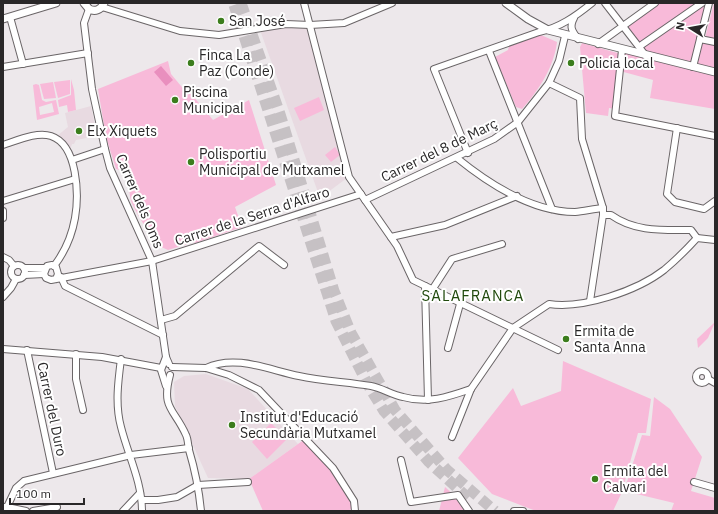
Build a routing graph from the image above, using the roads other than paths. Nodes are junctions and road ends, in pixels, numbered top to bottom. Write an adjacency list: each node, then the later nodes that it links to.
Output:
1 (56, 3): 12 (street)
2 (304, 3): 14 (street)
3 (392, 3): 14 (street)
4 (506, 3): 16 (street)
5 (592, 3): 13 (street)
6 (605, 3): 15 (street)
7 (655, 3): 15 (street)
8 (702, 3): 22 (street)
9 (709, 3): 19 (street)
10 (103, 5): 11 (street); 14 (street)
11 (86, 6): 25 (street, Carrer dels Oms)
12 (6, 18): 27 (street)
13 (574, 18): 16 (street); 18 (street)
14 (310, 25): 41 (street)
15 (622, 25): 21 (street); 22 (street)
16 (548, 30): 17 (street); 24 (street)
17 (565, 36): 18 (street); 31 (street, Carrer del 8 de Març)
18 (579, 39): 21 (street)
19 (700, 39): 20 (street); 29 (street)
20 (715, 42)
21 (598, 44): 23 (street)
22 (640, 46): 26 (street)
23 (622, 50): 26 (street); 33 (street)
24 (489, 51): 32 (street); 37 (street)
25 (88, 53): 27 (street); 36 (street, Carrer dels Oms)
26 (646, 56): 29 (street)
27 (23, 64): 28 (street)
28 (3, 67)
29 (693, 67): 30 (street)
30 (715, 72)
31 (549, 83): 32 (street, Carrer del 8 de Març); 46 (street)
32 (518, 122): 37 (street, Carrer del 8 de Març); 47 (street)
33 (677, 128): 34 (street); 45 (street)
34 (715, 136)
35 (3, 145): 39 (street)
36 (105, 149): 39 (street); 56 (street, Carrer dels Oms)
37 (468, 153): 38 (street, Carrer del 8 de Març)
38 (457, 158): 42 (street); 43 (street, Carrer del 8 de Març)
39 (72, 160): 40 (street)
40 (75, 179): 44 (street); 59 (street)
41 (361, 194): 43 (street); 56 (street, Carrer de la Serra d'Alfaro)
42 (517, 196): 47 (street); 51 (street)
43 (365, 200): 51 (street)
44 (3, 201)
45 (715, 201)
46 (603, 208): 47 (street); 49 (street)
47 (552, 209)
48 (3, 211): 50 (street)
49 (603, 215): 52 (street); 70 (street)
50 (3, 218)
51 (391, 237): 67 (street)
52 (697, 238): 53 (street); 70 (street)
53 (715, 240)
54 (502, 244): 68 (street)
55 (3, 256): 58 (street)
56 (152, 261): 65 (street, Carrer de la Serra d'Alfaro); 72 (street, Carrer dels Oms)
57 (284, 265): 72 (street)
58 (14, 266): 60 (street); 63 (street)
59 (54, 266): 61 (street); 65 (street)
60 (24, 268): 61 (street); 64 (street)
61 (44, 271): 64 (street); 65 (street)
62 (3, 274): 63 (street)
63 (11, 274): 66 (street)
64 (24, 275): 66 (street)
65 (58, 278): 74 (street)
66 (16, 279): 69 (street)
67 (426, 286): 68 (street); 86 (street)
68 (432, 290): 71 (street)
69 (3, 297)
70 (590, 301): 73 (street)
71 (460, 304): 73 (street); 75 (street)
72 (161, 320): 74 (street, Carrer dels Oms)
73 (513, 328): 78 (street); 85 (street)
74 (163, 335): 82 (street, Carrer dels Oms)
75 (448, 348)
76 (3, 349): 77 (street)
77 (27, 350): 79 (street); 92 (street, Carrer del Duro)
78 (558, 350)
79 (76, 354): 80 (street); 87 (street)
80 (121, 359): 82 (street); 90 (street)
81 (206, 368): 82 (street); 86 (street); 100 (street)
82 (167, 369): 89 (street)
83 (708, 379): 84 (street)
84 (715, 383)
85 (471, 389): 86 (street); 88 (street)
86 (428, 400)
87 (84, 410)
88 (452, 437)
89 (189, 448): 90 (street); 95 (street)
90 (131, 455): 92 (street); 97 (street)
91 (401, 460): 107 (street)
92 (53, 473): 99 (street)
93 (248, 482): 95 (street)
94 (694, 482): 96 (street)
95 (198, 485): 97 (street); 105 (street)
96 (715, 488)
97 (141, 497): 103 (street); 104 (street)
98 (57, 507): 102 (street)
99 (7, 508): 101 (street)
100 (355, 509): 106 (street)
101 (26, 511)
102 (34, 511)
103 (123, 511)
104 (142, 511)
105 (201, 511)
106 (348, 511)
107 (469, 511)
108 (514, 511): 109 (street)
109 (523, 511)

